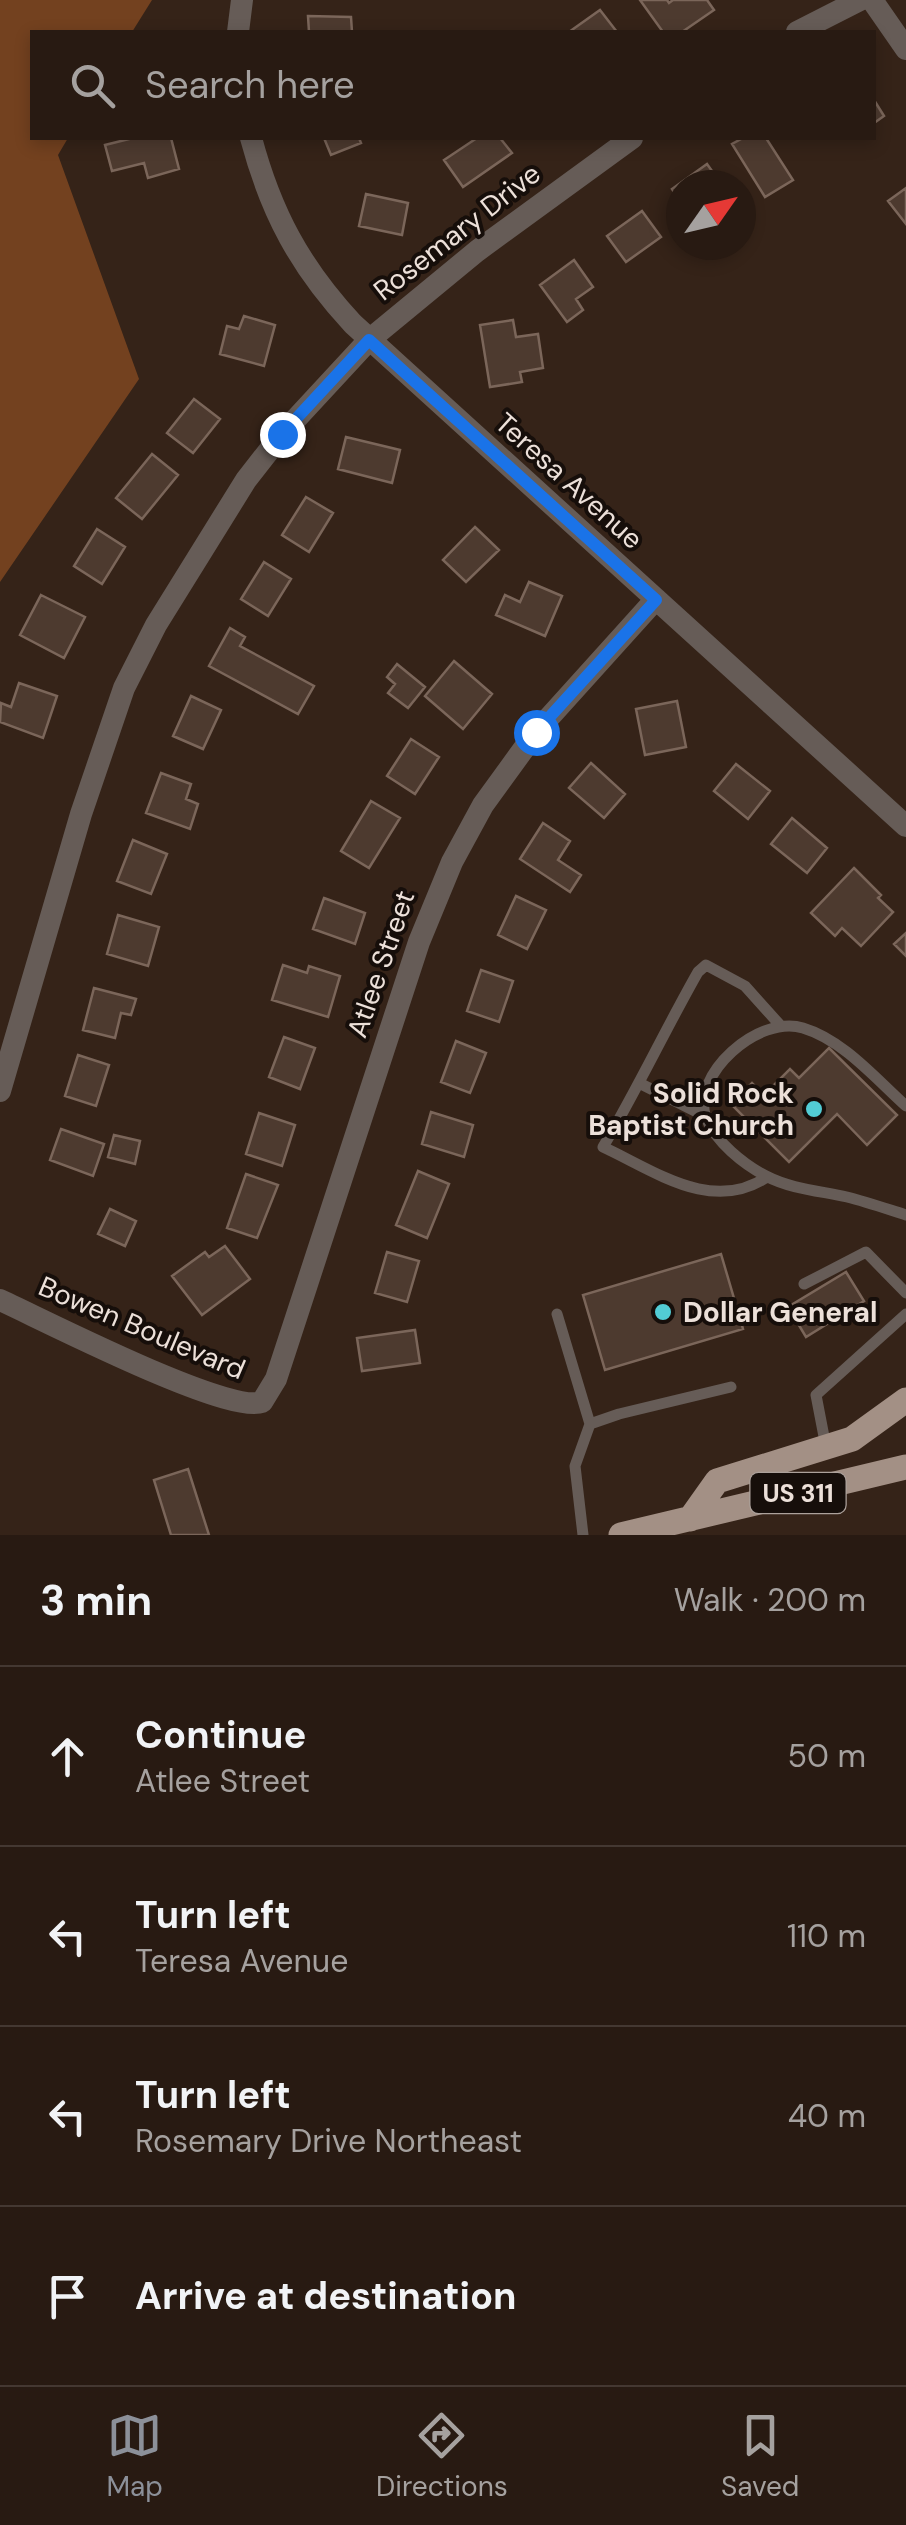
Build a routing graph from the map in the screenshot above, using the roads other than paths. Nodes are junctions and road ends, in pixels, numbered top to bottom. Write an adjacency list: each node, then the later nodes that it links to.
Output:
1 (242, 0): 4 (street)
2 (860, 0): 5 (street)
3 (872, 0): 6 (street)
4 (238, 30)
5 (802, 30)
6 (906, 50)
7 (252, 140): 9 (street, Teresa Avenue)
8 (629, 140): 9 (street, Rosemary Drive)
9 (369, 340): 10 (street, Teresa Avenue); 14 (street, Rosemary Drive)
10 (656, 600): 11 (street, Teresa Avenue); 26 (street, Atlee Street)
11 (906, 826)
12 (780, 1025): 13 (lane); 15 (lane); 16 (lane)
13 (639, 1082): 16 (lane); 17 (lane)
14 (0, 1091)
15 (906, 1106)
16 (705, 1116): 17 (lane)
17 (767, 1176): 18 (lane)
18 (906, 1215)
19 (804, 1284): 20 (lane)
20 (906, 1293)
21 (0, 1300): 26 (street, Bowen Boulevard)
22 (557, 1314): 27 (lane)
23 (906, 1314): 28 (lane)
24 (732, 1387): 27 (lane)
25 (906, 1400): 28 (main road)
26 (262, 1402)
27 (590, 1424): 31 (lane)
28 (826, 1447): 30 (main road)
29 (906, 1468): 30 (main road, US 311)
30 (690, 1519): 32 (main road, US 311)
31 (583, 1535)
32 (621, 1535)

